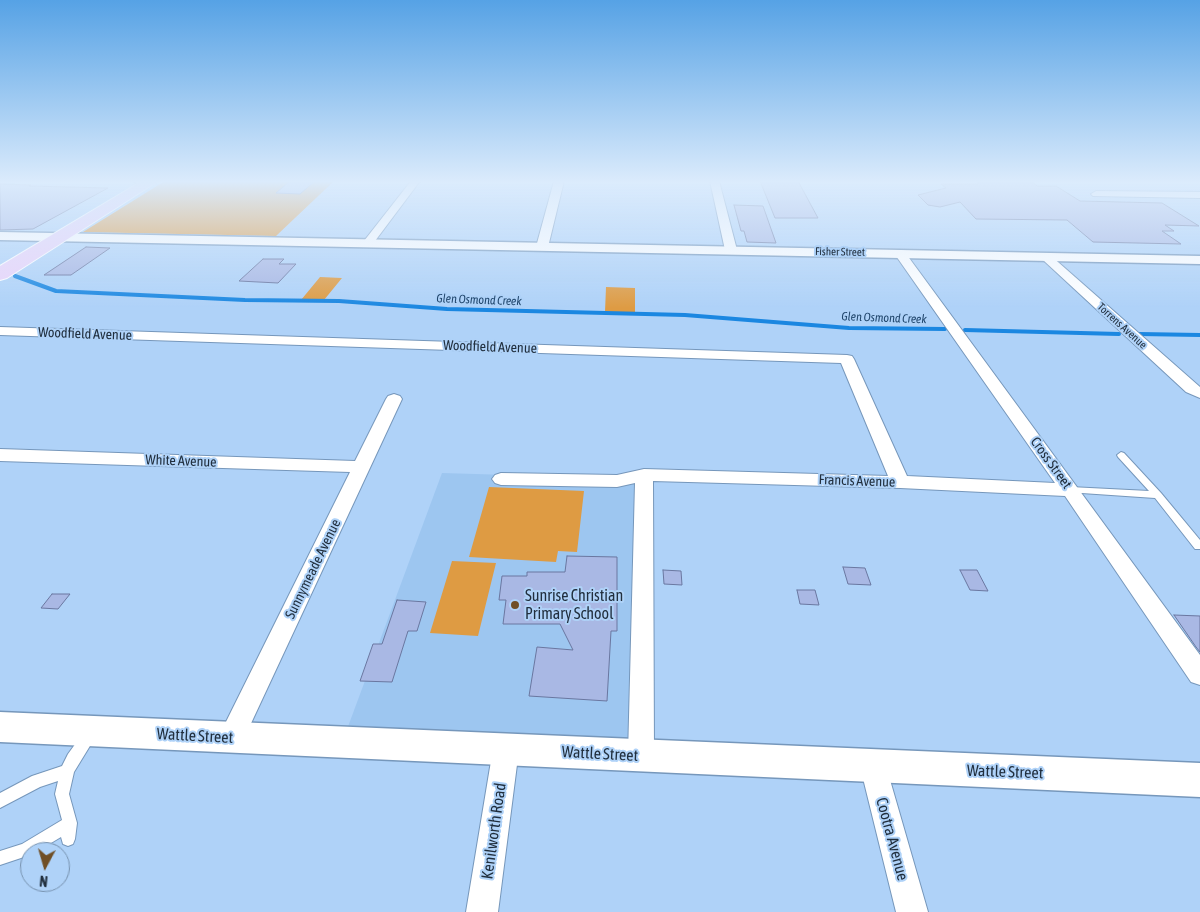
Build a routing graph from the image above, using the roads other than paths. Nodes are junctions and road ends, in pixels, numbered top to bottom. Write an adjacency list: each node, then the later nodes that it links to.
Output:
1 (82, 224): 6 (main road)
2 (382, 224): 7 (street)
3 (548, 224): 8 (street)
4 (724, 224): 9 (street)
5 (0, 236): 6 (street, Fisher Street)
6 (60, 237): 7 (street, Fisher Street); 13 (main road)
7 (368, 243): 8 (street, Fisher Street)
8 (542, 247): 9 (street, Fisher Street)
9 (731, 250): 10 (street, Fisher Street)
10 (900, 253): 11 (street, Fisher Street); 23 (street, Cross Street)
11 (1046, 257): 12 (street, Fisher Street); 15 (street, Torrens Avenue)
12 (1200, 260)
13 (0, 274)
14 (0, 331): 22 (street, Woodfield Avenue)
15 (1200, 393)
16 (394, 399): 19 (street, Sunnymeade Avenue)
17 (0, 455): 19 (street, White Avenue)
18 (1121, 455): 24 (lane)
19 (361, 468): 29 (street, Sunnymeade Avenue)
20 (644, 475): 21 (street, Francis Avenue); 22 (street, Francis Avenue); 31 (street)
21 (501, 479)
22 (900, 482): 23 (street, Francis Avenue)
23 (1070, 490): 24 (lane); 26 (street, Cross Street)
24 (1158, 495): 25 (lane)
25 (1199, 546)
26 (1200, 674)
27 (0, 727): 28 (street, Wattle Street)
28 (92, 731): 29 (street, Wattle Street); 33 (lane)
29 (231, 738): 30 (street, Wattle Street)
30 (506, 749): 31 (street, Wattle Street); 39 (street, Kenilworth Road)
31 (641, 756): 32 (street, Wattle Street)
32 (873, 766): 34 (street, Wattle Street); 40 (street, Cootra Avenue)
33 (67, 771): 35 (lane); 36 (lane)
34 (1200, 780)
35 (0, 801)
36 (70, 823): 37 (lane); 38 (lane)
37 (68, 839)
38 (0, 858)
39 (482, 912)
40 (912, 912)

